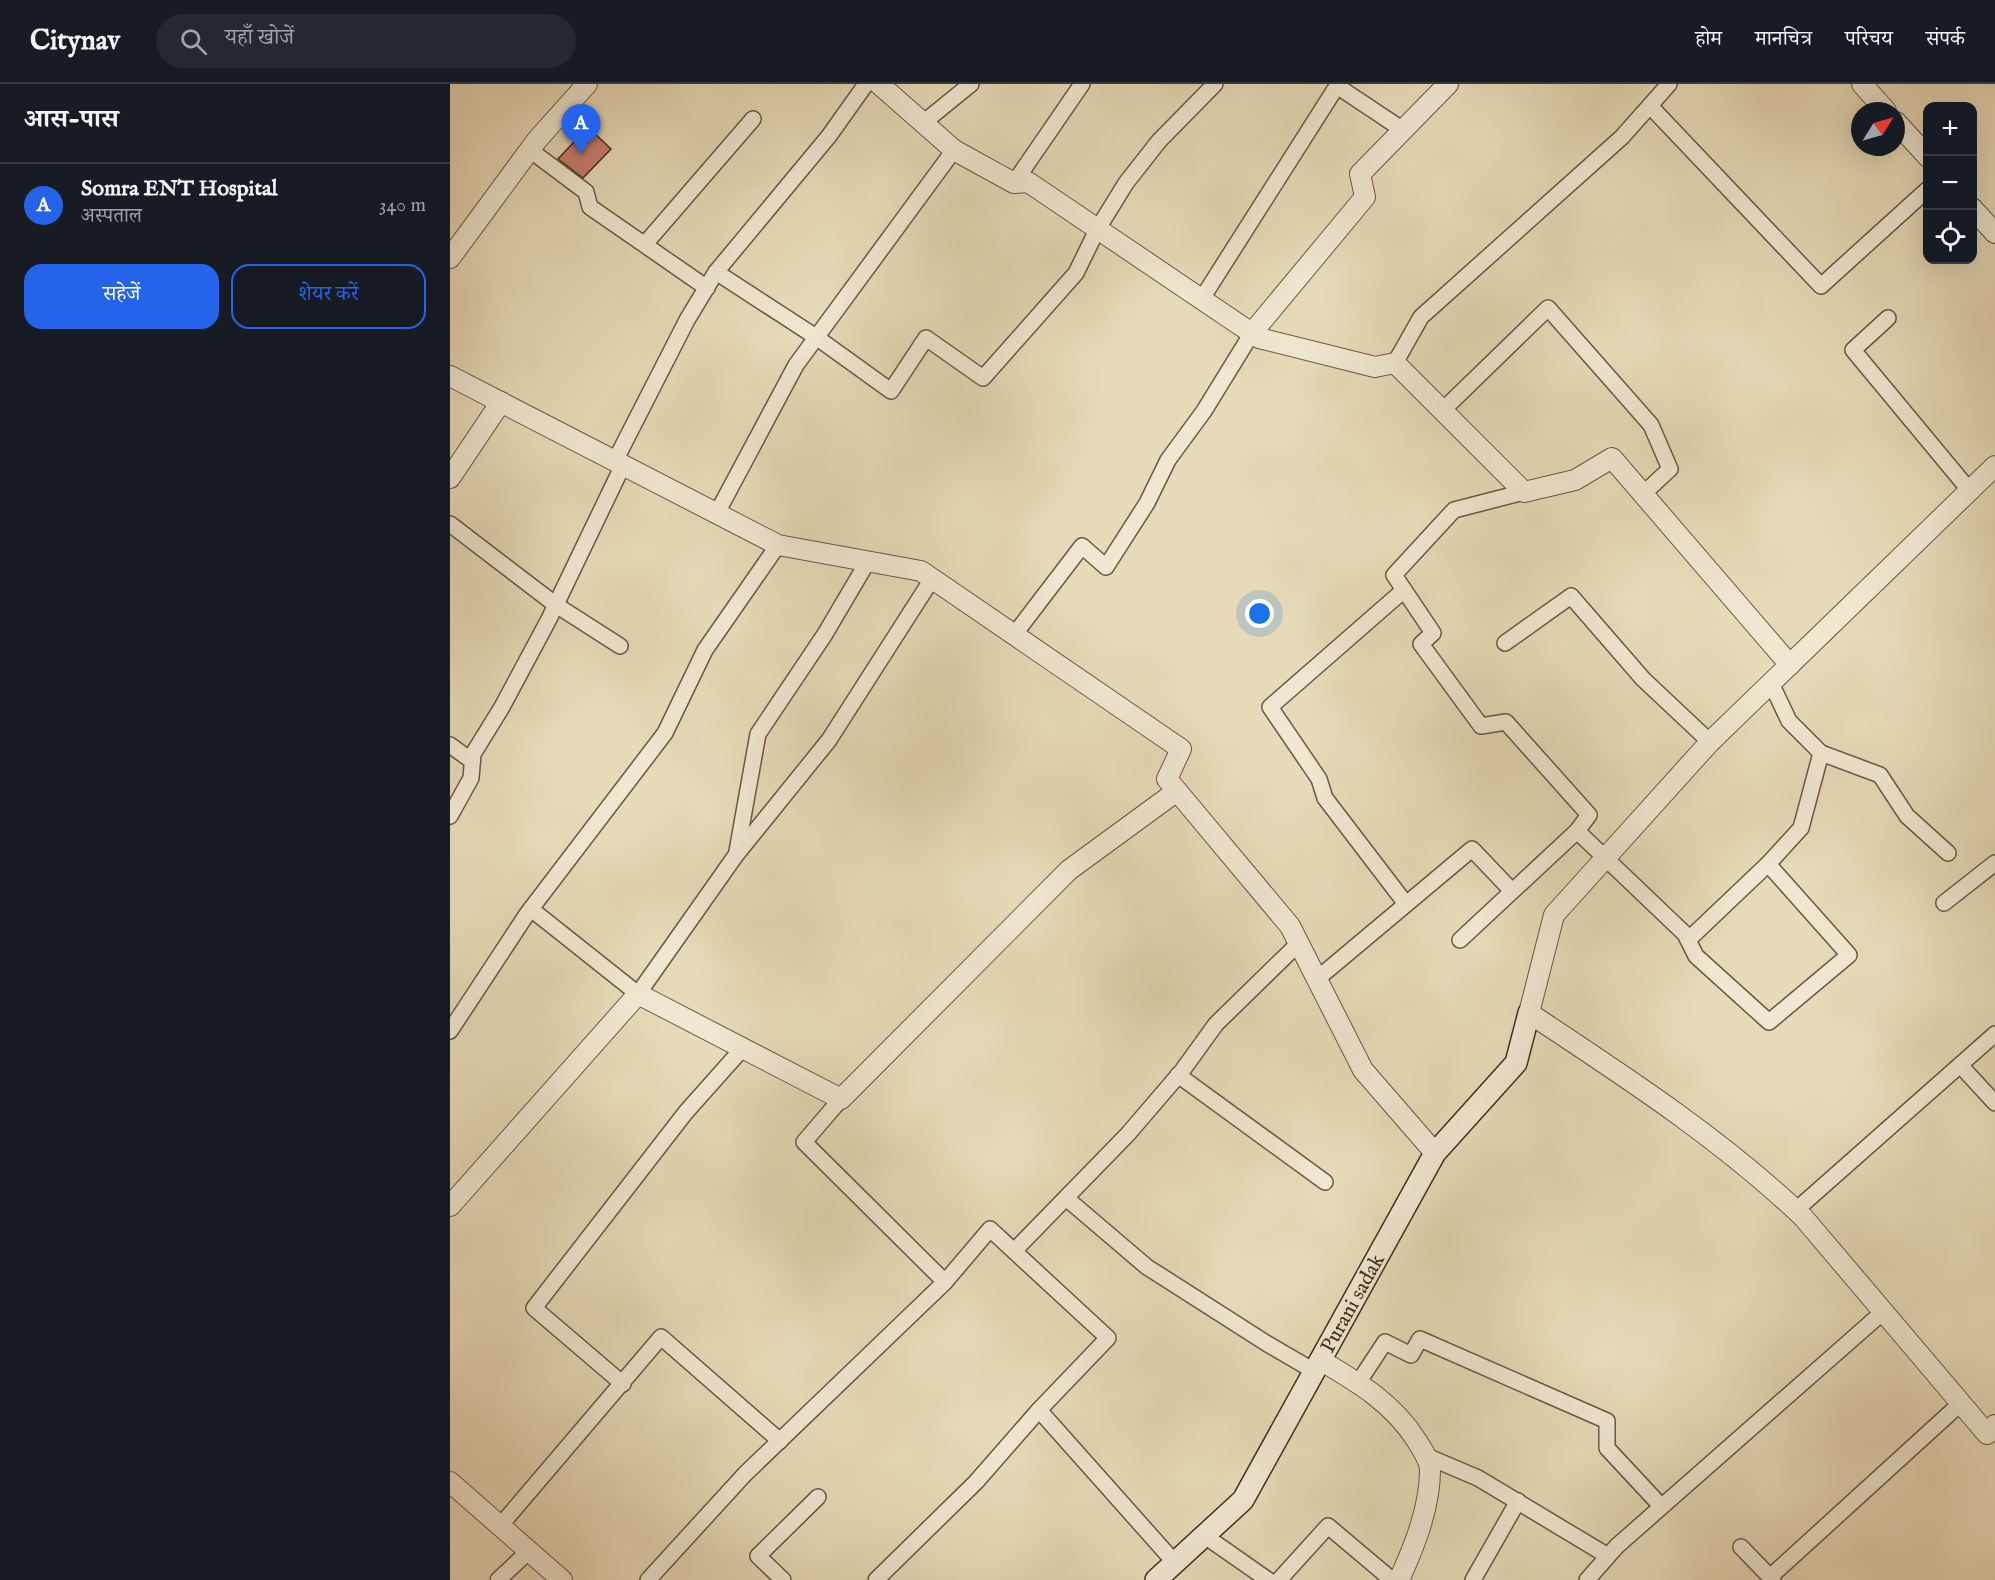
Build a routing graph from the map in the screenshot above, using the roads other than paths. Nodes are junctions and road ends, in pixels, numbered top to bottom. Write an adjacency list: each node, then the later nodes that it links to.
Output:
1 (587, 84): 16 (street)
2 (866, 84): 26 (street)
3 (879, 84): 13 (street)
4 (971, 84): 13 (street)
5 (1082, 84): 19 (street)
6 (1215, 84): 22 (street)
7 (1449, 84): 14 (street)
8 (1668, 84): 11 (street)
9 (1862, 84): 10 (street)
10 (1878, 102)
11 (1651, 107): 20 (street); 32 (street)
12 (753, 119): 24 (street)
13 (923, 123): 17 (street)
14 (1403, 130): 28 (street); 30 (street)
15 (1905, 132): 18 (street)
16 (530, 150): 24 (street); 25 (street)
17 (954, 150): 19 (street); 31 (street)
18 (1927, 156)
19 (1014, 183): 22 (street)
20 (1923, 194)
21 (1974, 210): 23 (street)
22 (1097, 230): 28 (street); 31 (street)
23 (1995, 233)
24 (645, 244): 27 (street)
25 (450, 258)
26 (716, 272): 27 (street); 31 (street)
27 (707, 288): 36 (street)
28 (1201, 300): 30 (street)
29 (1888, 318): 39 (street)
30 (1252, 333): 32 (street); 49 (street)
31 (816, 337): 42 (street)
32 (1395, 363): 35 (street)
33 (450, 376): 34 (street)
34 (501, 402): 36 (street); 38 (street)
35 (1443, 411): 40 (street); 41 (street)
36 (619, 463): 42 (street); 48 (street)
37 (1995, 466): 39 (street)
38 (450, 478)
39 (1970, 491): 52 (street)
40 (1524, 492): 41 (street); 47 (street)
41 (1643, 494): 52 (street)
42 (717, 513): 44 (street)
43 (450, 524): 48 (street)
44 (778, 545): 45 (street); 69 (street)
45 (868, 561): 46 (street); 62 (street)
46 (932, 579): 49 (street); 62 (street)
47 (1404, 590): 60 (street); 68 (street)
48 (556, 605): 51 (street); 57 (street)
49 (1014, 635): 58 (street)
50 (1505, 643): 54 (street)
51 (620, 646)
52 (1790, 665): 53 (street)
53 (1771, 683): 54 (street); 56 (street)
54 (1710, 742): 63 (street)
55 (450, 745): 57 (street)
56 (1821, 753): 61 (street); 65 (street)
57 (472, 761): 59 (street)
58 (1177, 790): 72 (street); 81 (street)
59 (450, 816)
60 (1577, 831): 63 (street); 66 (street)
61 (1948, 853)
62 (736, 855): 74 (street)
63 (1605, 859): 71 (street); 75 (street)
64 (1995, 863): 67 (street)
65 (1768, 864): 71 (street); 71 (street)
66 (1512, 891): 68 (street); 70 (street)
67 (1944, 903)
68 (1406, 904): 73 (street)
69 (531, 909): 74 (street); 76 (street)
70 (1460, 940)
71 (1688, 940)
72 (1299, 943): 73 (street); 80 (street)
73 (1317, 979): 83 (street)
74 (638, 994): 78 (street); 86 (street)
75 (1529, 1013): 83 (main road, Purani sadak); 87 (street)
76 (450, 1031)
77 (1995, 1034): 79 (street)
78 (743, 1048): 81 (street); 93 (street)
79 (1960, 1065): 82 (street); 87 (street)
80 (1178, 1075): 84 (street); 85 (street)
81 (841, 1099): 89 (street)
82 (1995, 1103)
83 (1435, 1153): 91 (main road, Purani sadak)
84 (1325, 1182)
85 (1066, 1198): 88 (street); 91 (street)
86 (450, 1206)
87 (1796, 1210): 90 (street)
88 (1014, 1251): 89 (street); 95 (street)
89 (945, 1282): 97 (street)
90 (1884, 1312): 94 (street); 102 (street)
91 (1317, 1365): 92 (street); 104 (main road, Purani sadak)
92 (1358, 1383): 98 (street); 102 (street)
93 (623, 1384): 97 (street); 103 (street)
94 (1961, 1403): 96 (street); 109 (street)
95 (1039, 1410): 108 (street); 114 (street)
96 (1992, 1435)
97 (780, 1441): 112 (street)
98 (1424, 1455): 101 (street); 119 (street)
99 (450, 1482): 103 (street)
100 (818, 1497): 113 (street)
101 (1518, 1501): 107 (street); 120 (street)
102 (1661, 1506): 107 (street)
103 (500, 1526): 106 (street)
104 (1205, 1536): 108 (main road, Purani sadak); 116 (street)
105 (1741, 1547): 109 (street)
106 (529, 1551): 110 (street); 111 (street)
107 (1608, 1556): 121 (street)
108 (1176, 1564): 115 (main road, Purani sadak)
109 (1772, 1578)
110 (498, 1580)
111 (562, 1580)
112 (648, 1580)
113 (783, 1580)
114 (876, 1580)
115 (1156, 1580)
116 (1268, 1580)
117 (1279, 1580): 118 (street)
118 (1392, 1580)
119 (1399, 1580)
120 (1473, 1580)
121 (1587, 1580)

